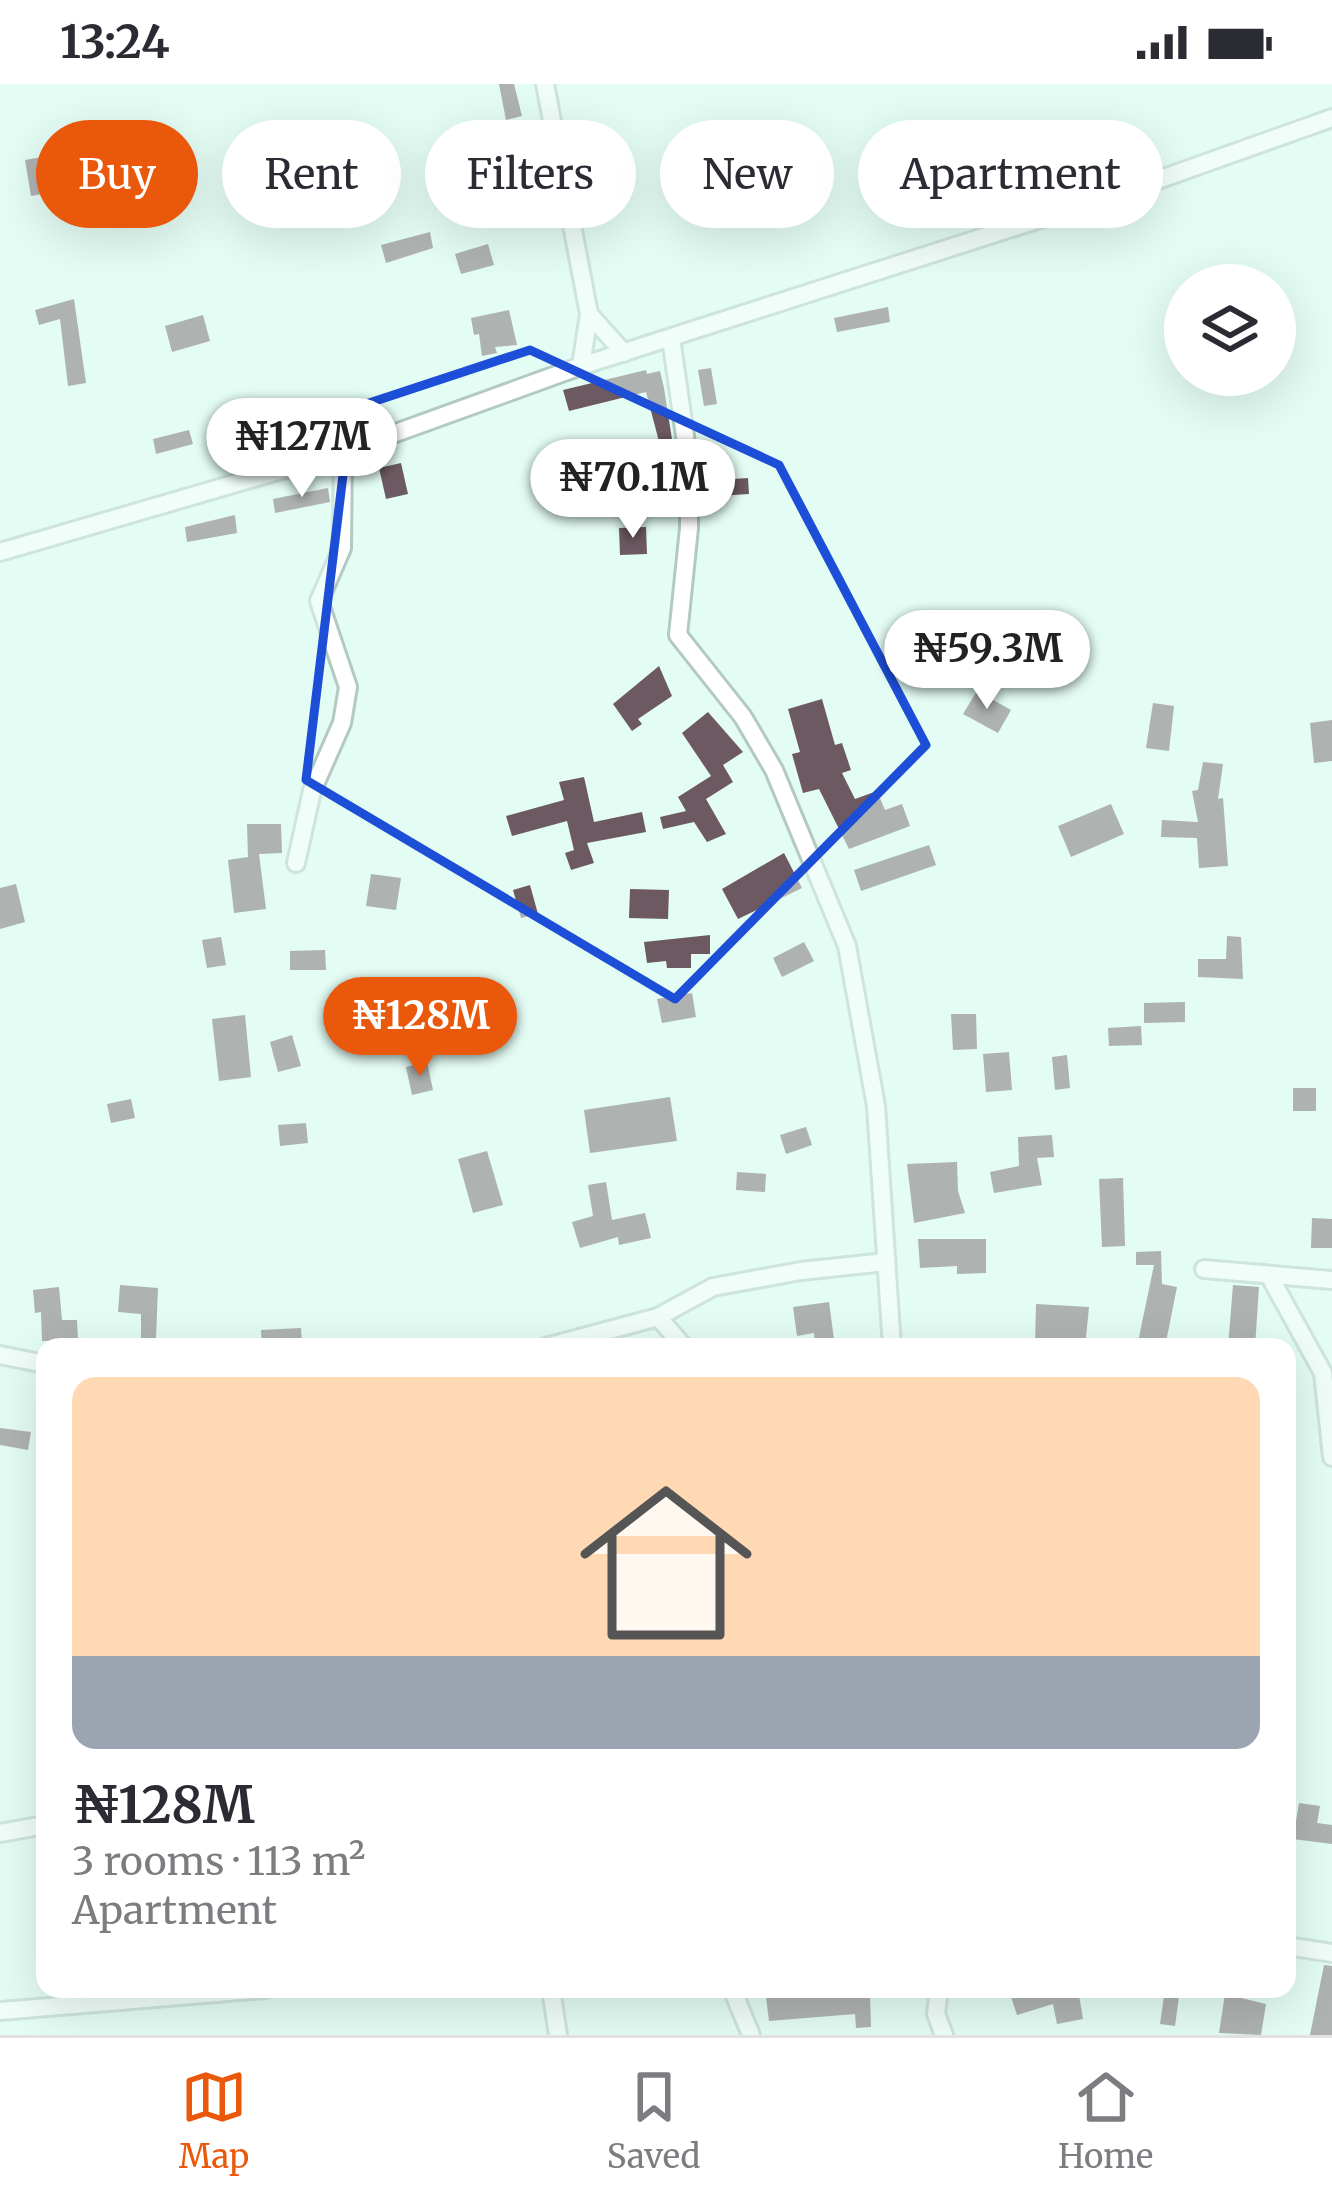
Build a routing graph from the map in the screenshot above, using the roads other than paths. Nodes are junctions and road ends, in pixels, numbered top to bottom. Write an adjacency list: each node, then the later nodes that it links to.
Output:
1 (545, 84): 3 (street)
2 (1332, 118): 4 (street)
3 (589, 314): 5 (street); 6 (street)
4 (671, 338): 5 (street); 10 (street)
5 (624, 353): 6 (street)
6 (581, 366): 7 (street)
7 (343, 452): 8 (street); 9 (street)
8 (0, 552)
9 (296, 863)
10 (886, 1262): 14 (street); 17 (street)
11 (1204, 1269): 12 (street)
12 (1270, 1276): 13 (street); 20 (street)
13 (1332, 1280)
14 (658, 1317): 15 (street); 16 (street)
15 (580, 1338)
16 (676, 1338)
17 (891, 1338)
18 (0, 1355): 19 (street)
19 (36, 1362)
20 (1332, 1457)
21 (36, 1827): 22 (street)
22 (0, 1833)
23 (1296, 1947): 24 (street)
24 (1332, 1953)
25 (157, 1998): 29 (street)
26 (552, 1998): 30 (street)
27 (736, 1998): 31 (street)
28 (938, 1998): 32 (street)
29 (0, 2011)
30 (558, 2035)
31 (751, 2035)
32 (944, 2035)

